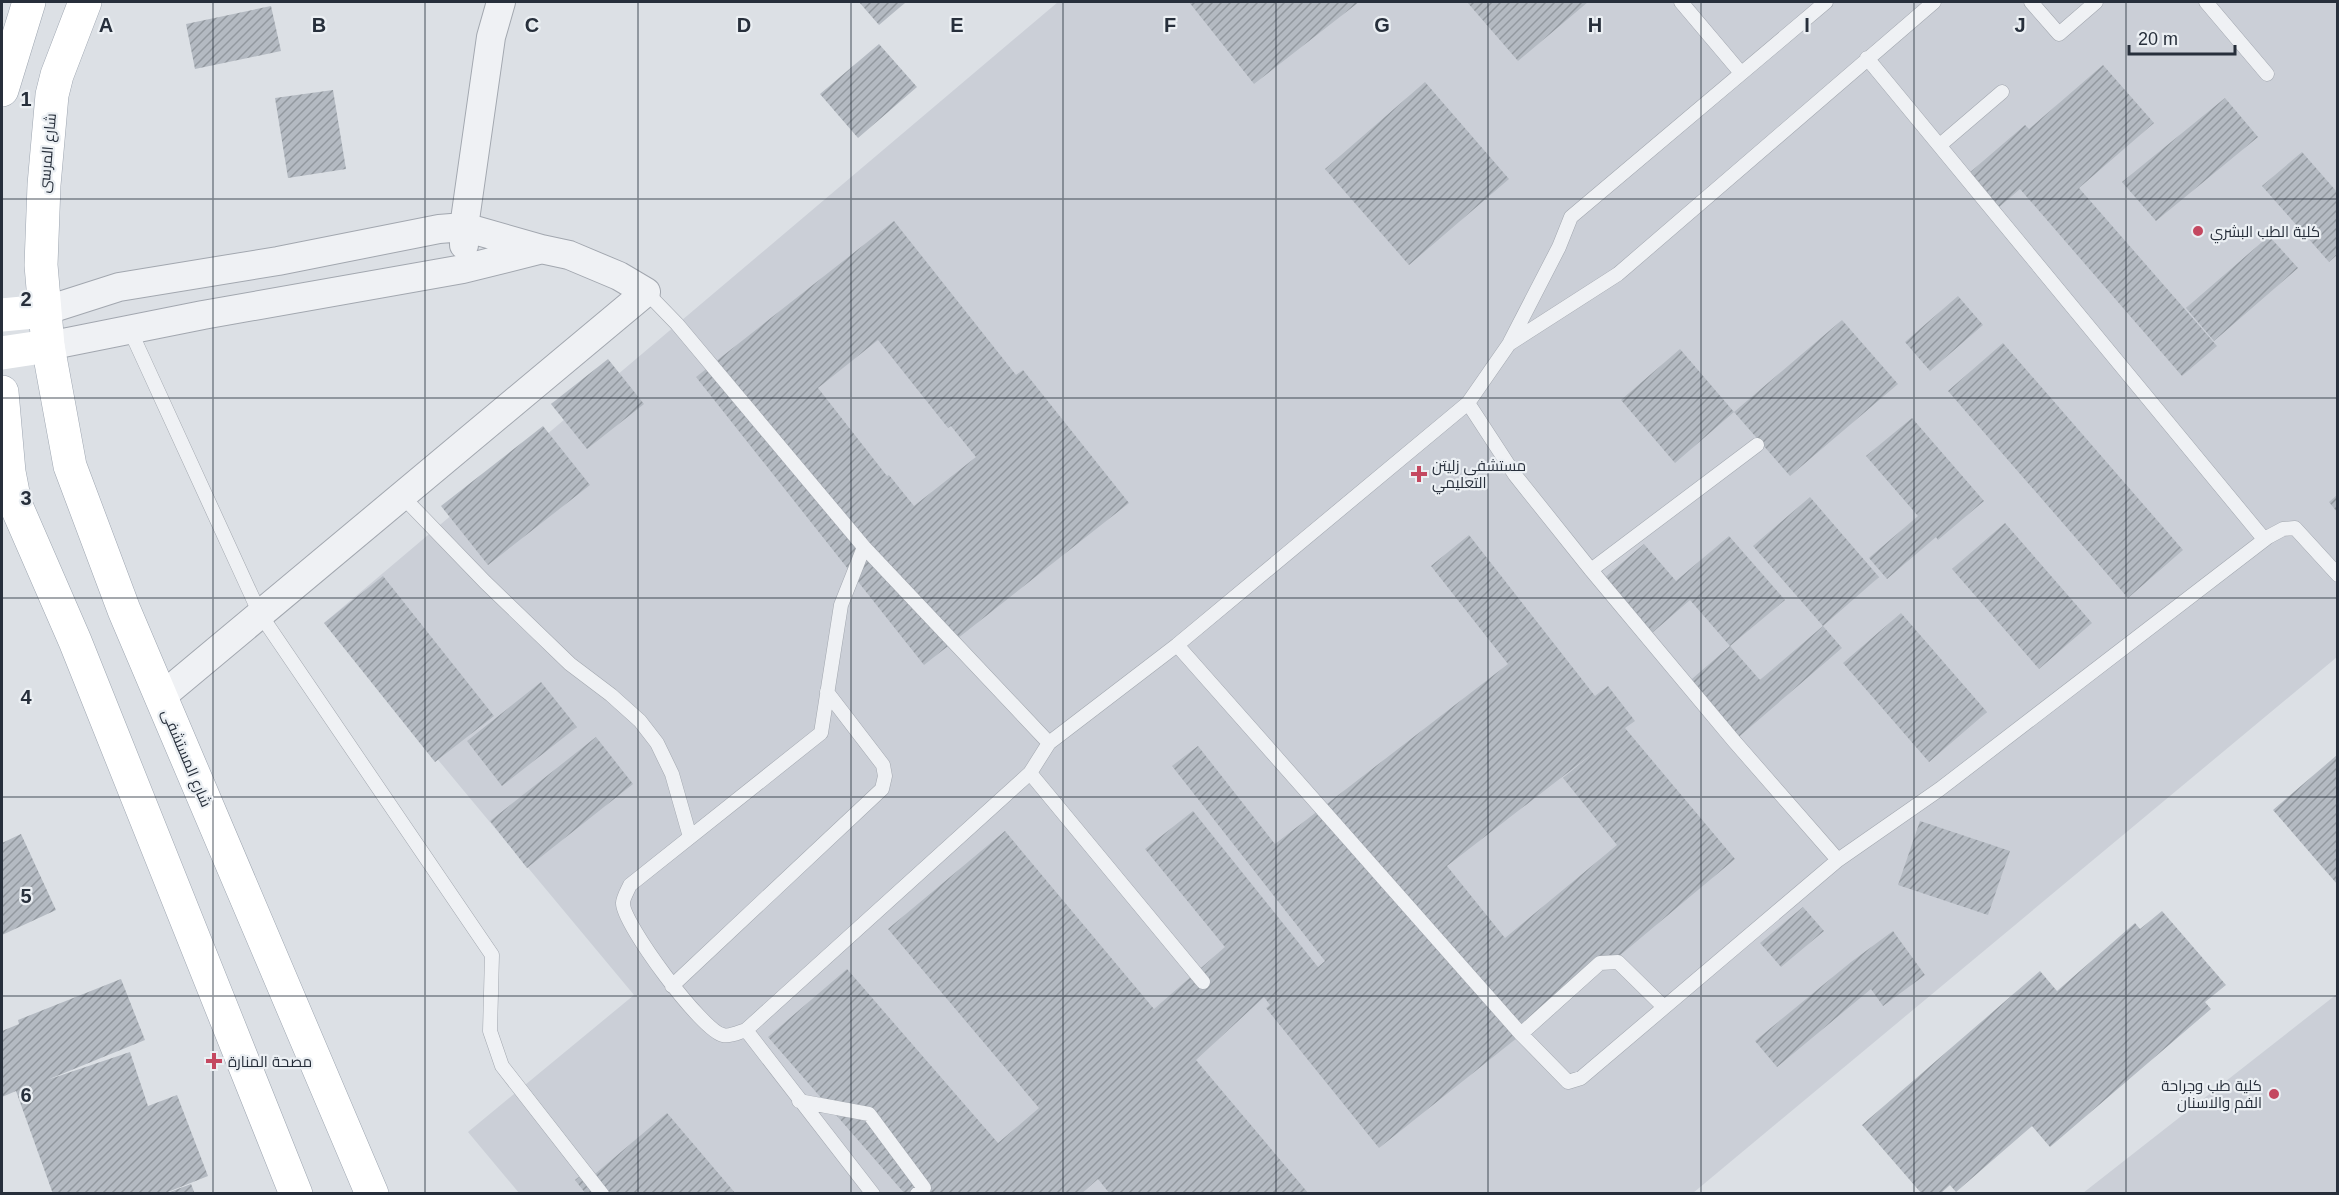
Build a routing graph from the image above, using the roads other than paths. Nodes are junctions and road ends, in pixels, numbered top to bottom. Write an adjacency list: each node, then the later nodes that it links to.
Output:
1 (29, 2): 13 (main road)
2 (85, 2): 20 (main road, شارع المرسى)
3 (501, 2): 16 (street)
4 (1681, 2): 11 (lane)
5 (1826, 2): 11 (lane)
6 (1934, 2): 10 (lane)
7 (2031, 2): 8 (lane)
8 (2097, 2)
9 (2206, 2): 12 (lane)
10 (1867, 58): 15 (lane); 23 (lane)
11 (1742, 73): 23 (lane)
12 (2267, 74)
13 (2, 90)
14 (2002, 93): 15 (lane)
15 (1940, 145): 31 (lane)
16 (464, 227): 17 (street); 18 (street); 20 (street)
17 (541, 249): 18 (street); 19 (street)
18 (463, 269): 22 (street)
19 (646, 292): 30 (street); 32 (lane)
20 (44, 311): 21 (main road); 24 (main road, شارع المستشفى)
21 (2, 315)
22 (130, 330): 24 (street); 35 (lane)
23 (1509, 344): 27 (lane)
24 (48, 346): 25 (main road); 38 (main road, شارع المستشفى)
25 (2, 353)
26 (2, 392): 29 (main road)
27 (1468, 403): 33 (lane); 36 (lane)
28 (1756, 445): 33 (lane)
29 (7, 486): 49 (main road)
30 (402, 495): 35 (street); 41 (lane)
31 (2264, 540): 34 (lane); 42 (lane)
32 (864, 547): 37 (lane); 39 (lane)
33 (1591, 570): 42 (lane)
34 (2337, 575)
35 (260, 614): 38 (street); 51 (lane)
36 (1177, 645): 39 (lane); 47 (lane)
37 (826, 692): 41 (lane); 44 (lane)
38 (161, 697): 50 (main road, شارع المستشفى)
39 (1049, 743): 40 (lane)
40 (1030, 773): 43 (lane); 46 (lane)
41 (690, 837): 44 (lane)
42 (1838, 861): 45 (lane)
43 (1203, 982)
44 (672, 986): 46 (lane)
45 (1664, 1007): 47 (lane); 47 (lane)
46 (746, 1030): 48 (lane)
47 (1521, 1034)
48 (799, 1101): 52 (lane); 53 (lane)
49 (296, 1194)
50 (372, 1194)
51 (602, 1194)
52 (873, 1194)
53 (917, 1194)

